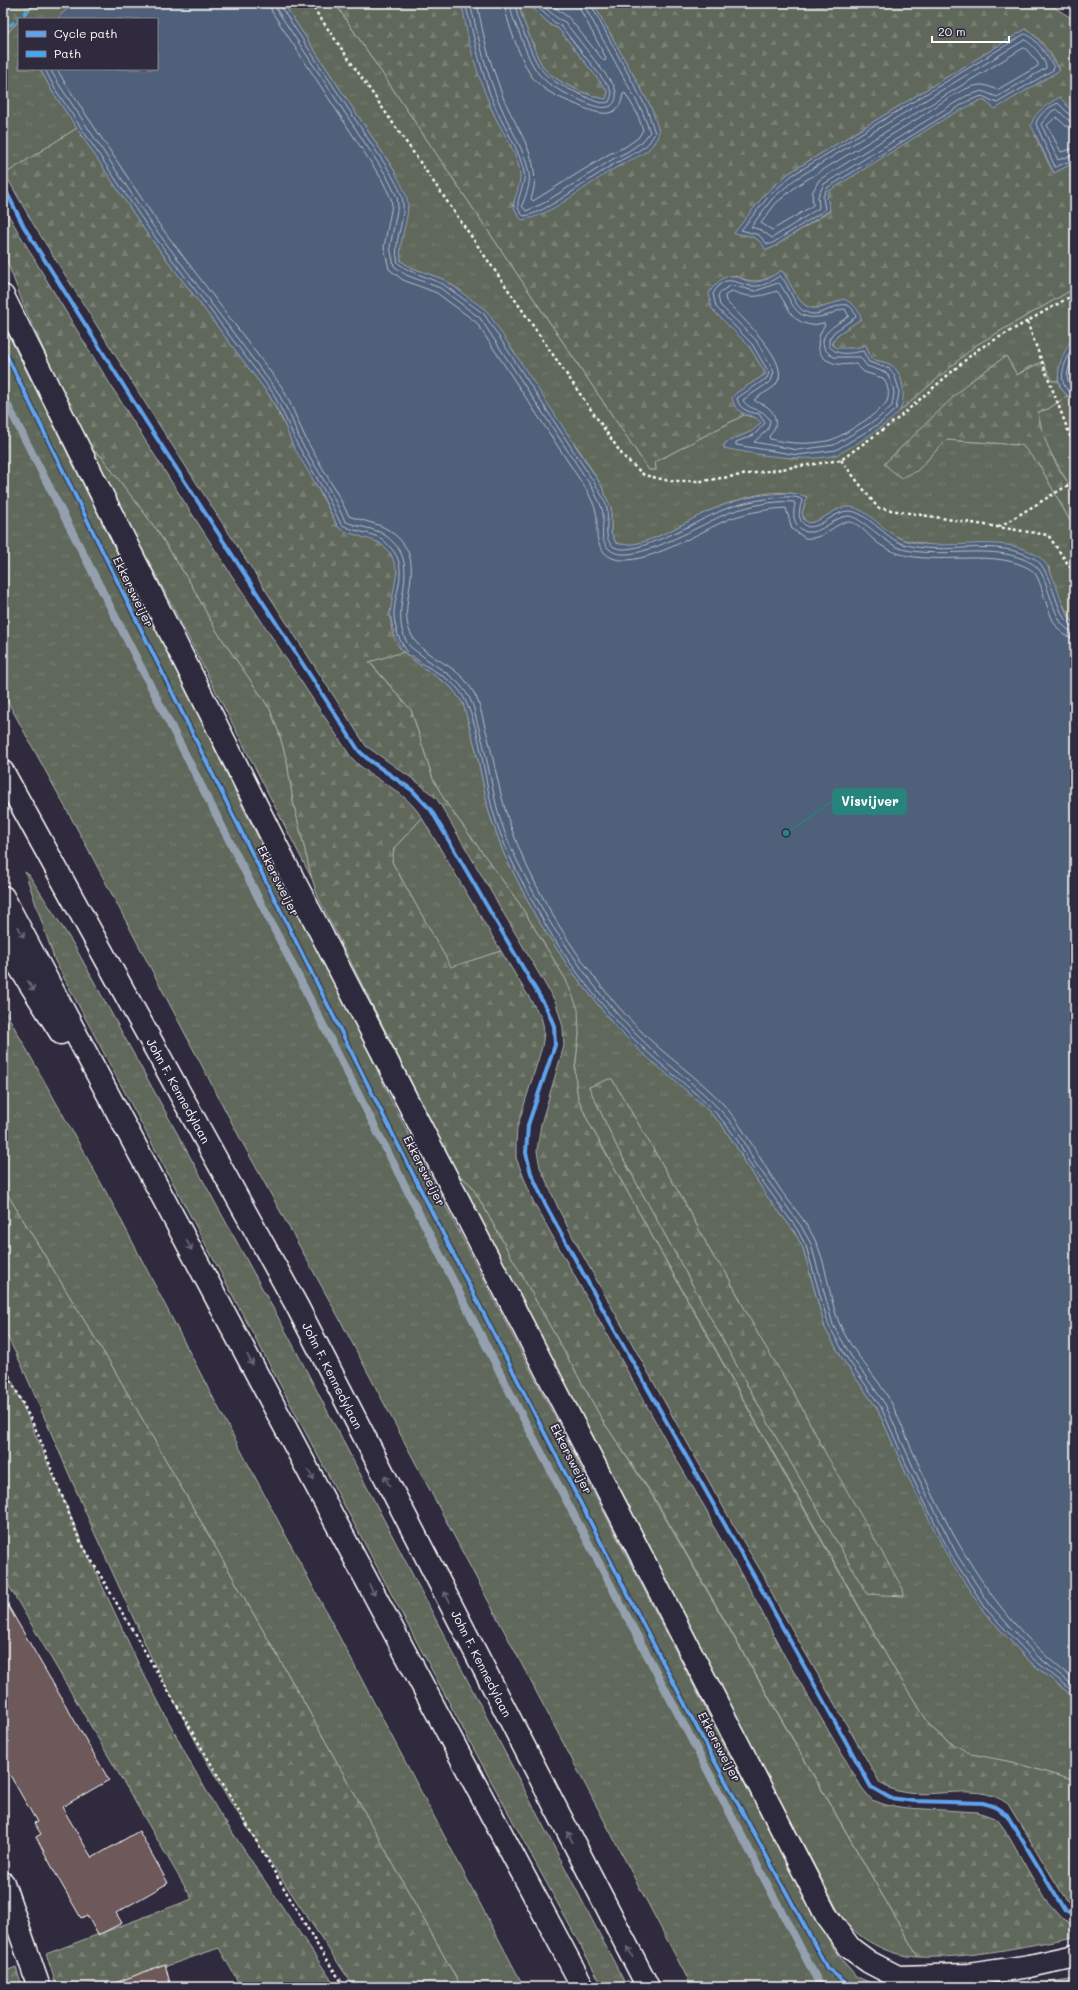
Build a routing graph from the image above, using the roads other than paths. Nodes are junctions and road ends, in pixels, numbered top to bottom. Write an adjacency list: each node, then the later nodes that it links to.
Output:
1 (3, 296): 7 (main road, Ekkersweijer)
2 (3, 772): 10 (main road, John F. Kennedylaan, one-way to 2)
3 (3, 897): 5 (main road, one-way to 5)
4 (3, 941): 5 (main road, one-way to 5)
5 (171, 1211): 9 (main road, one-way to 9)
6 (3, 1882): 8 (main road)
7 (1075, 1956)
8 (39, 1987)
9 (583, 1987)
10 (648, 1987)

